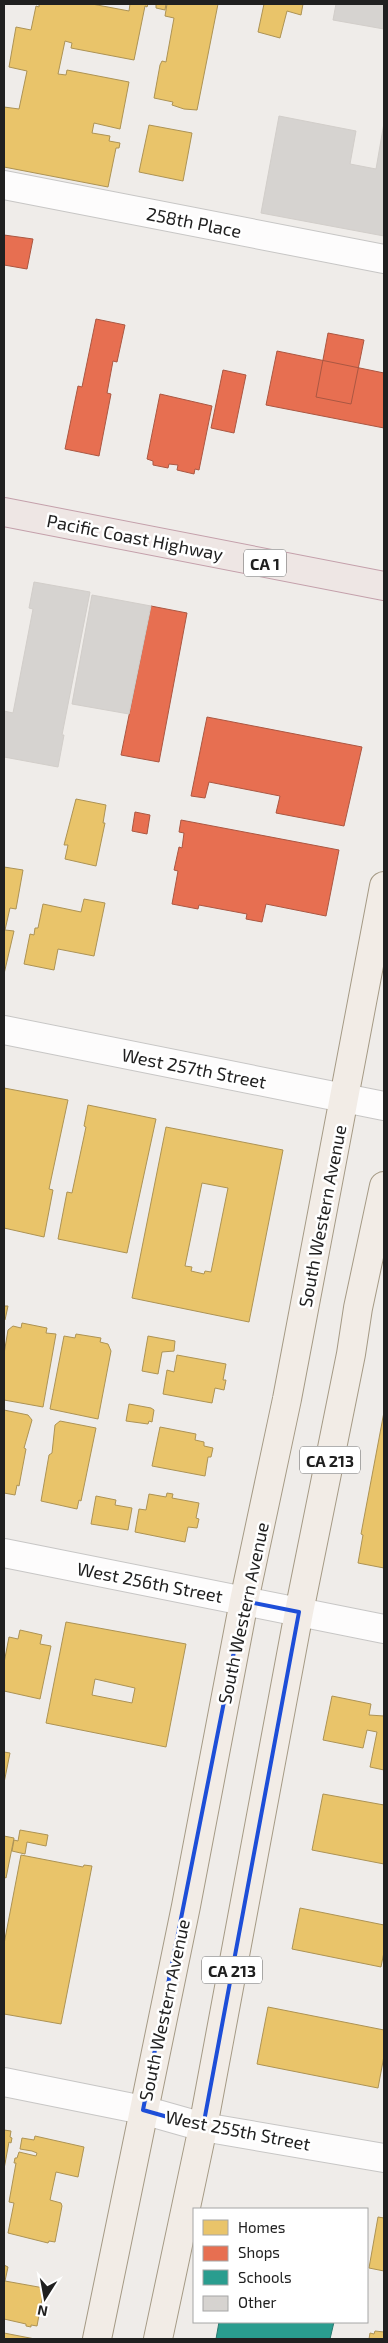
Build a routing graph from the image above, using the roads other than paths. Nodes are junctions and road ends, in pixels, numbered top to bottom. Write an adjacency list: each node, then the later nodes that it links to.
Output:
1 (4, 185): 2 (street, 258th Place)
2 (384, 259)
3 (4, 512): 4 (highway, Pacific Coast Highway / CA 1)
4 (384, 586)
5 (384, 886): 7 (main road, South Western Avenue / CA 213)
6 (4, 1030): 7 (street, West 257th Street)
7 (345, 1098): 8 (street, West 257th Street); 11 (main road, South Western Avenue / CA 213)
8 (384, 1106)
9 (384, 1186): 12 (main road, CA 213)
10 (4, 1553): 11 (street, West 256th Street)
11 (244, 1601): 12 (street, West 256th Street); 15 (main road, South Western Avenue / CA 213)
12 (299, 1612): 13 (street, West 256th Street); 16 (main road, CA 213)
13 (384, 1629)
14 (4, 2082): 15 (street, West 255th Street)
15 (143, 2110): 16 (street, West 255th Street); 18 (main road, South Western Avenue / CA 213)
16 (203, 2126): 17 (street, West 255th Street); 19 (main road, CA 213)
17 (384, 2158)
18 (97, 2339)
19 (158, 2339)

